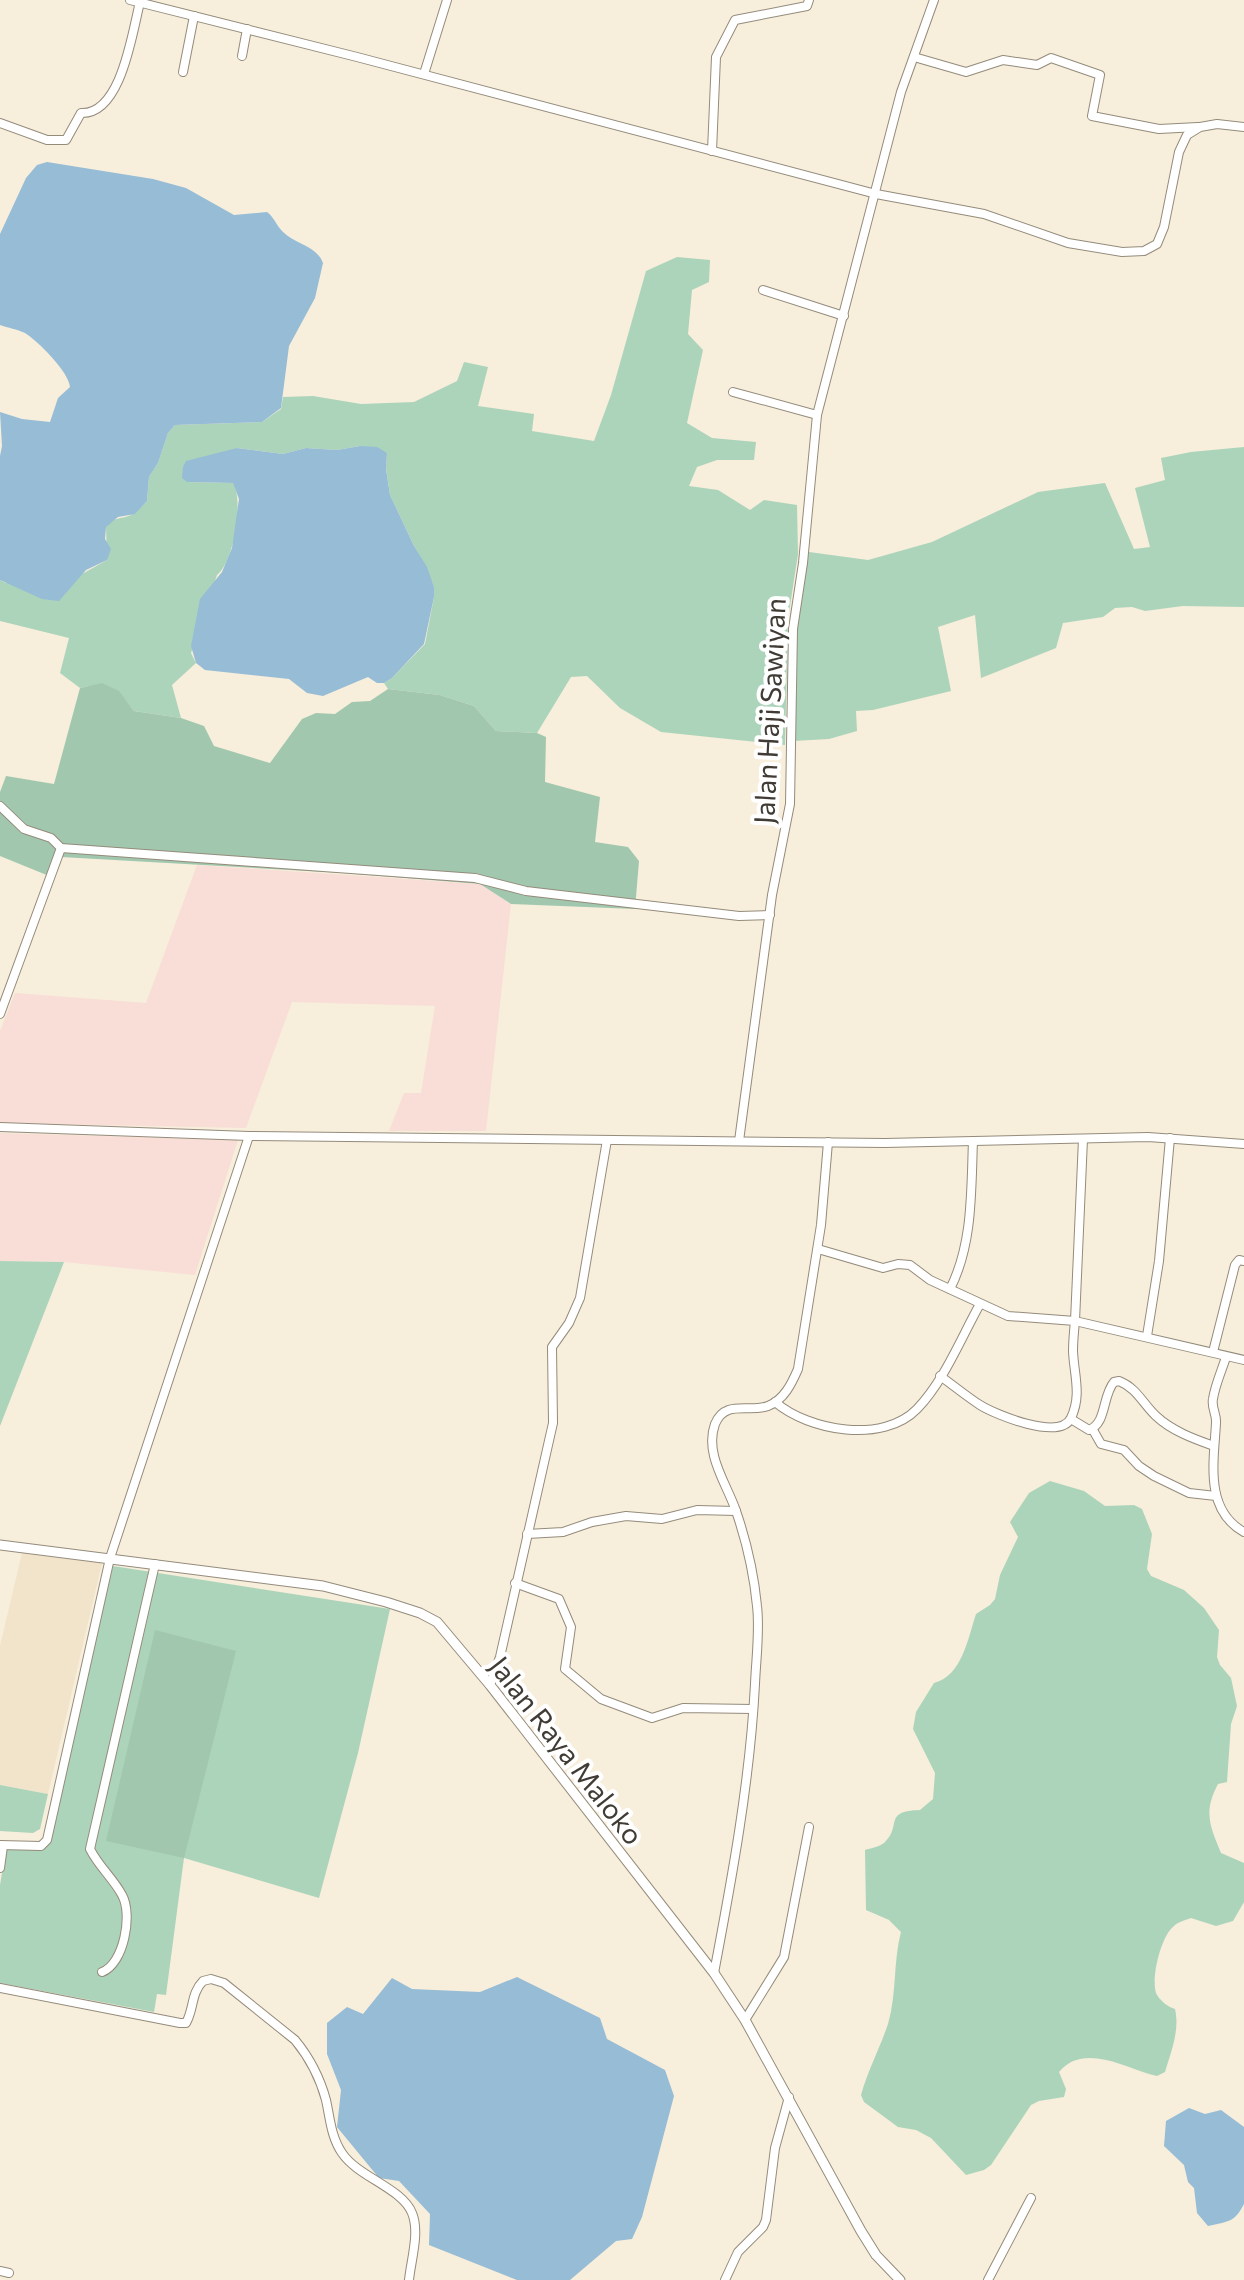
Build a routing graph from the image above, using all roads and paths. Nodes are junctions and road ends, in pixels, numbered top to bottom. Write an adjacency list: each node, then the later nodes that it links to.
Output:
1 (130, 0): 5 (street)
2 (447, 0): 11 (street)
3 (809, 0): 15 (street)
4 (934, 0): 9 (street, Jalan Haji Sawiyan)
5 (140, 2): 6 (street); 12 (street)
6 (194, 16): 7 (street); 10 (street)
7 (247, 29): 8 (street); 11 (street)
8 (242, 56)
9 (914, 57): 13 (street); 16 (street, Jalan Haji Sawiyan)
10 (183, 72)
11 (424, 74): 15 (street)
12 (0, 123)
13 (1200, 127): 14 (street); 16 (street)
14 (1244, 127)
15 (712, 151): 16 (street)
16 (876, 194): 18 (street, Jalan Haji Sawiyan)
17 (763, 290): 18 (street)
18 (844, 316): 20 (street, Jalan Haji Sawiyan)
19 (733, 392): 20 (street)
20 (817, 415): 23 (street, Jalan Haji Sawiyan)
21 (0, 806): 22 (street)
22 (61, 848): 23 (street); 24 (street)
23 (770, 915): 30 (street, Jalan Haji Sawiyan)
24 (0, 1014)
25 (0, 1127): 26 (street)
26 (249, 1136): 29 (street); 53 (street)
27 (1170, 1138): 28 (street); 33 (street); 39 (street)
28 (1083, 1139): 31 (street); 38 (street)
29 (607, 1140): 30 (street); 51 (street)
30 (739, 1141): 32 (street)
31 (973, 1141): 32 (street); 36 (street)
32 (828, 1142): 34 (street)
33 (1244, 1144)
34 (818, 1249): 36 (street); 44 (street)
35 (1244, 1261): 40 (street)
36 (950, 1289): 37 (street)
37 (980, 1304): 38 (street); 43 (street)
38 (1075, 1321): 39 (street); 45 (street)
39 (1147, 1336): 40 (street)
40 (1213, 1352): 41 (street)
41 (1226, 1357): 42 (street); 47 (street)
42 (1244, 1360)
43 (940, 1376): 44 (street); 45 (street)
44 (775, 1402): 49 (street)
45 (1071, 1419): 46 (street)
46 (1093, 1430): 47 (street); 48 (street)
47 (1214, 1446): 48 (street)
48 (1216, 1496): 50 (street)
49 (736, 1511): 51 (street); 57 (street)
50 (1244, 1532)
51 (527, 1534): 55 (street)
52 (0, 1545): 53 (street, Jalan Raya Maloko)
53 (110, 1558): 54 (street, Jalan Raya Maloko); 59 (street)
54 (155, 1564): 56 (street, Jalan Raya Maloko); 61 (street)
55 (515, 1583): 56 (street); 57 (street)
56 (490, 1685): 62 (street, Jalan Raya Maloko)
57 (753, 1709): 62 (street)
58 (809, 1827): 64 (street)
59 (2, 1845): 60 (street)
60 (0, 1868)
61 (102, 1972)
62 (714, 1973): 64 (street, Jalan Raya Maloko)
63 (0, 1988): 67 (street)
64 (745, 2020): 65 (street, Jalan Raya Maloko)
65 (789, 2097): 68 (street); 69 (street, Jalan Raya Maloko)
66 (1031, 2198): 70 (street)
67 (409, 2280)
68 (725, 2280)
69 (900, 2280)
70 (988, 2280)

